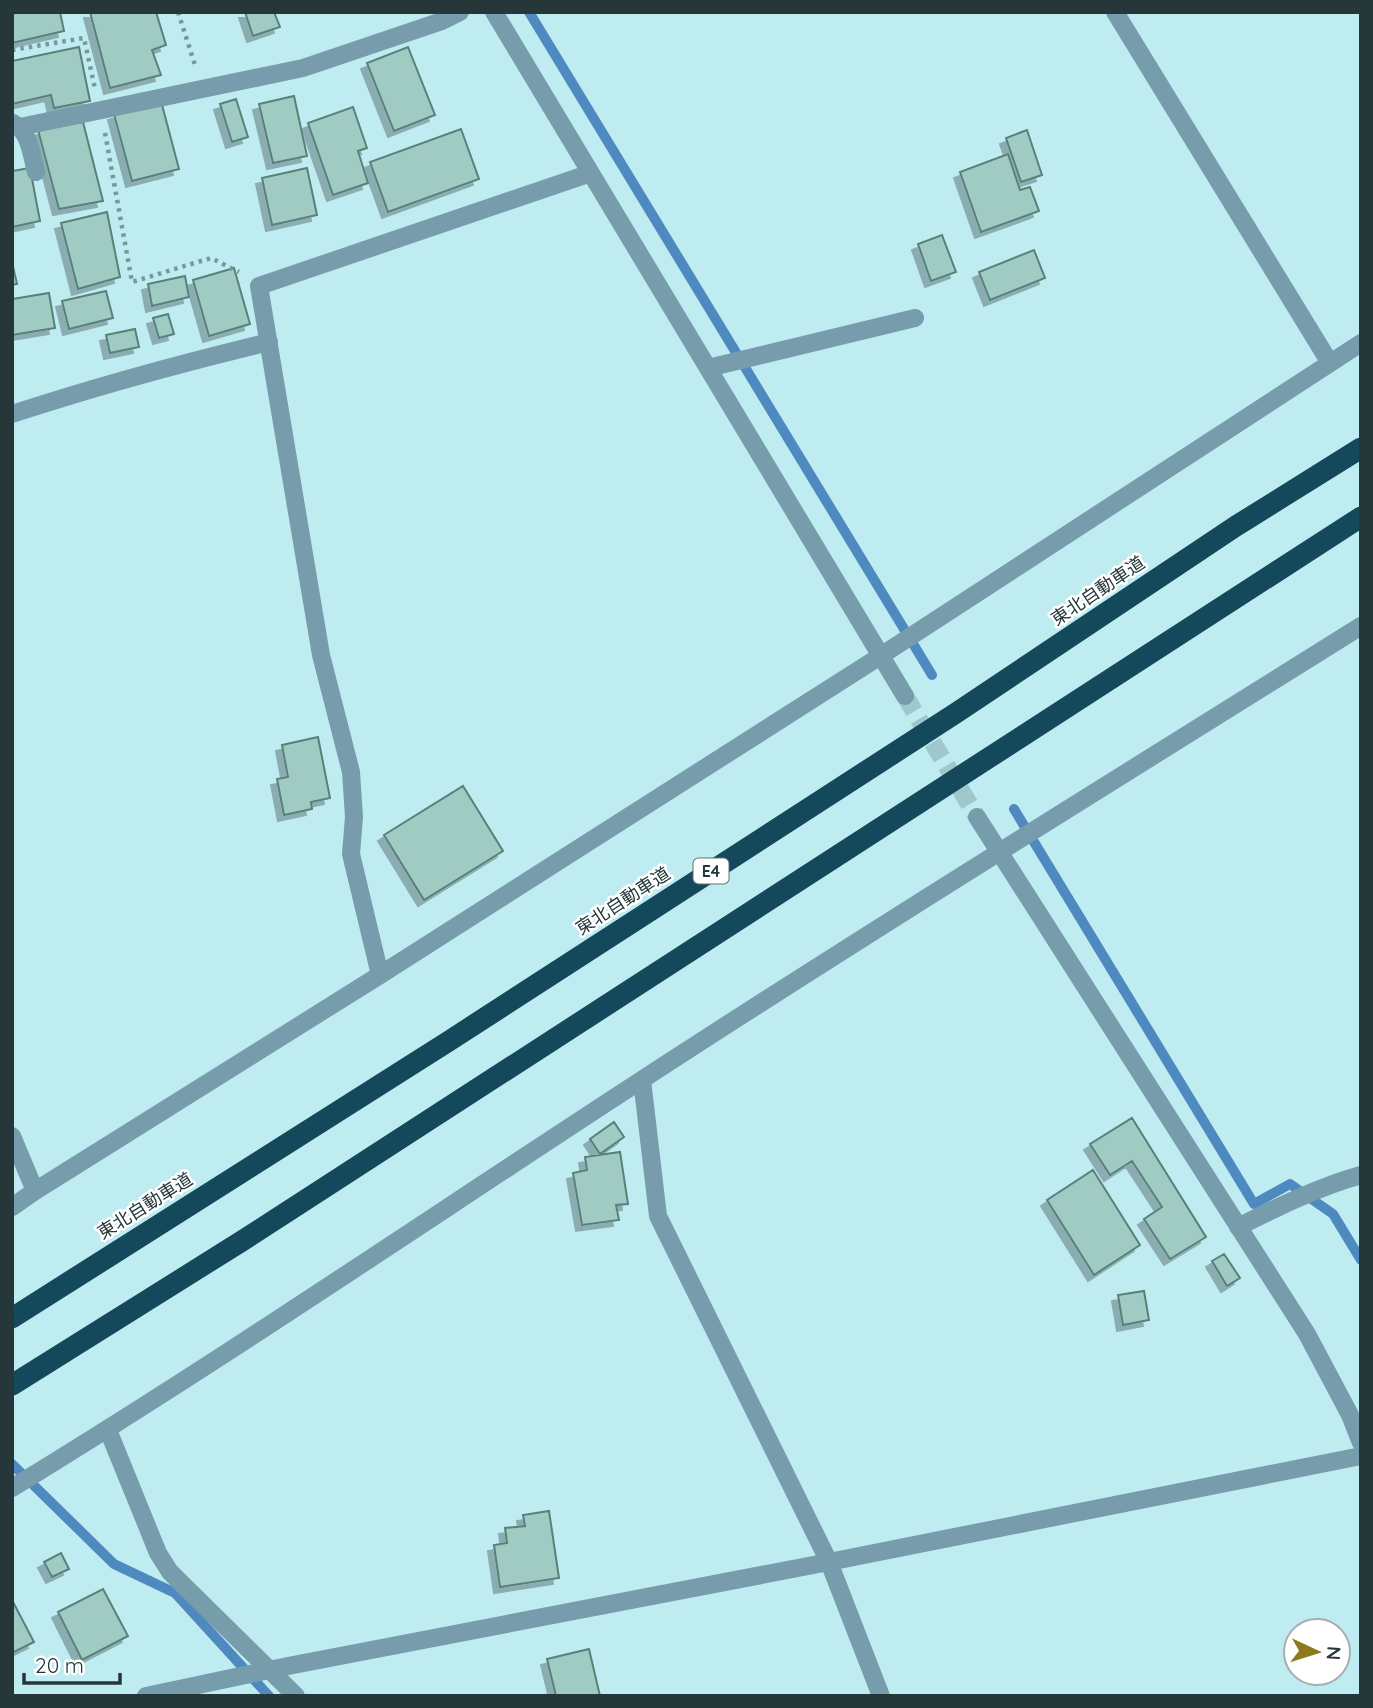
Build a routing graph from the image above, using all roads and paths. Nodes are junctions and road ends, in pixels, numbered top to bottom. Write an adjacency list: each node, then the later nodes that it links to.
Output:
1 (178, 12): 6 (path)
2 (460, 12): 6 (street)
3 (494, 12): 10 (street)
4 (1115, 12): 15 (street)
5 (12, 50): 7 (path)
6 (204, 89): 7 (street)
7 (99, 110): 8 (street); 11 (path)
8 (16, 125): 9 (street)
9 (36, 172)
10 (591, 173): 11 (street); 16 (street)
11 (259, 286): 13 (street)
12 (915, 318): 16 (street)
13 (269, 342): 17 (street); 25 (street)
14 (1361, 344): 15 (street)
15 (1330, 363): 21 (street)
16 (708, 368): 21 (street)
17 (12, 414)
18 (1361, 449): 32 (highway, 東北自動車道 / E4)
19 (1361, 517): 33 (highway)
20 (1361, 626): 24 (street)
21 (881, 655): 22 (street); 25 (street)
22 (905, 696)
23 (977, 817): 24 (street)
24 (999, 852): 26 (street); 31 (street)
25 (380, 975): 29 (street)
26 (642, 1080): 34 (street); 38 (street)
27 (12, 1136): 29 (street)
28 (1361, 1175): 31 (street)
29 (35, 1191): 30 (street)
30 (12, 1207)
31 (1238, 1227): 35 (street)
32 (12, 1318)
33 (12, 1385)
34 (108, 1430): 37 (street); 39 (street)
35 (1361, 1443)
36 (1361, 1456): 38 (street)
37 (12, 1488)
38 (829, 1562): 39 (street); 42 (street)
39 (268, 1670): 40 (street); 41 (street)
40 (146, 1696)
41 (296, 1696)
42 (881, 1696)

